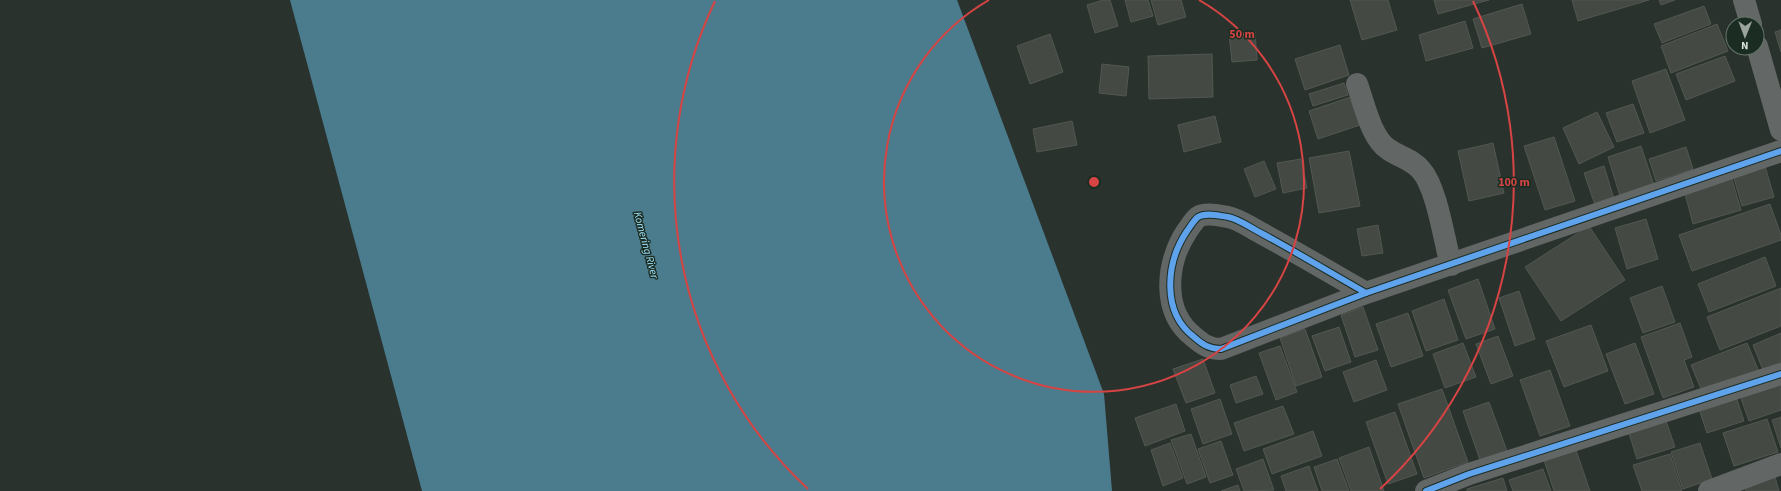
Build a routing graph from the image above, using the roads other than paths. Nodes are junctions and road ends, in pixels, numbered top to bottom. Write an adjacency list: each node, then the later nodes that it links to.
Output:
1 (1744, 0): 2 (main road)
2 (1749, 16)
3 (1760, 56): 5 (main road)
4 (1357, 84): 7 (street)
5 (1781, 130)
6 (1781, 152): 7 (street)
7 (1451, 265): 8 (street)
8 (1366, 293): 8 (street)
9 (1781, 374): 11 (street)
10 (1781, 464): 12 (street)
11 (1426, 491)
12 (1709, 491)

